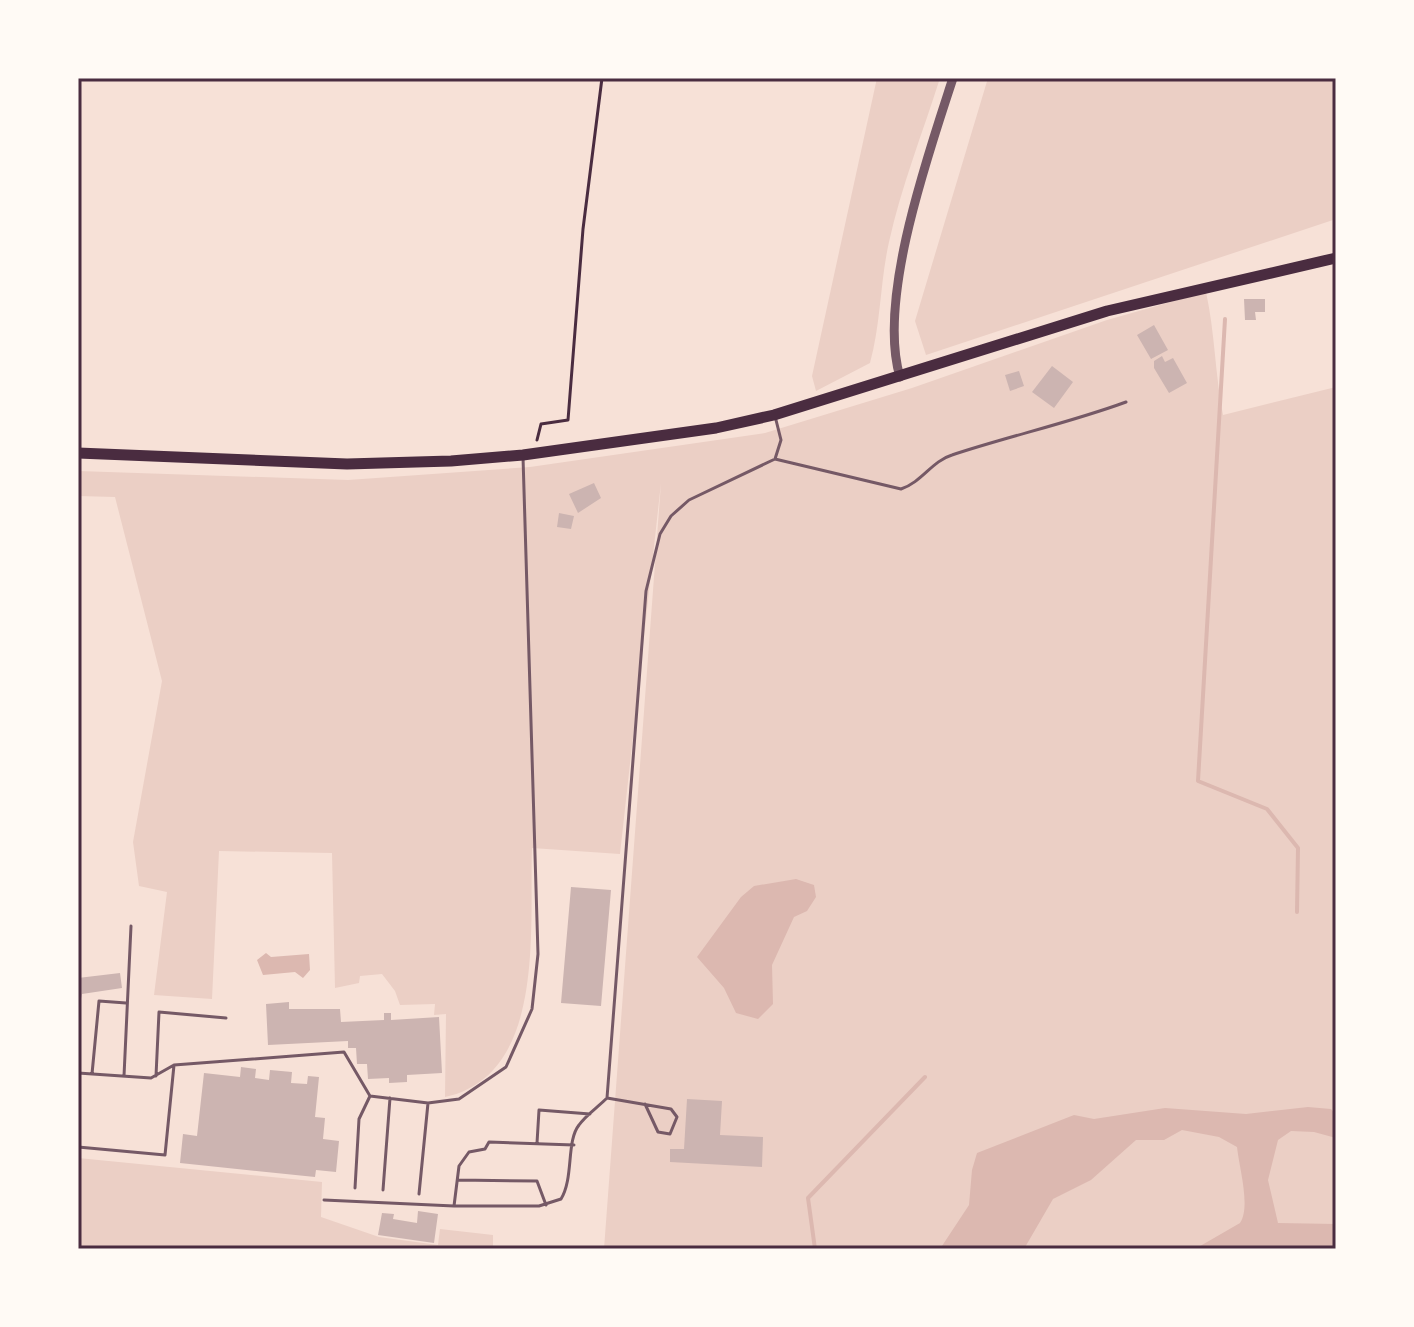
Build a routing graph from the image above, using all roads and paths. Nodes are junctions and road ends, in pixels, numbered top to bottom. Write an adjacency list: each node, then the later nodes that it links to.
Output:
1 (602, 78): 8 (path)
2 (953, 78): 4 (street)
3 (1336, 258): 4 (main road)
4 (900, 377): 6 (main road)
5 (1126, 402): 9 (lane)
6 (774, 415): 8 (main road); 9 (lane)
7 (78, 453): 8 (main road)
8 (528, 454): 21 (lane)
9 (775, 459): 20 (lane)
10 (131, 926): 11 (lane)
11 (127, 1003): 15 (lane); 16 (lane)
12 (226, 1018): 17 (lane)
13 (174, 1065): 17 (lane); 18 (lane); 26 (lane)
14 (78, 1073): 15 (lane)
15 (92, 1074): 16 (lane)
16 (124, 1076): 17 (lane)
17 (156, 1076)
18 (370, 1096): 19 (lane); 28 (lane)
19 (390, 1098): 21 (lane); 29 (lane)
20 (607, 1098): 22 (lane); 23 (lane)
21 (428, 1103): 30 (lane)
22 (645, 1104): 22 (lane)
23 (591, 1114): 24 (lane); 25 (lane)
24 (537, 1143): 25 (lane); 27 (lane)
25 (574, 1145): 32 (lane)
26 (78, 1147)
27 (458, 1180): 32 (lane); 33 (lane)
28 (355, 1188)
29 (383, 1190)
30 (419, 1194)
31 (324, 1200): 33 (lane)
32 (546, 1205): 33 (lane)
33 (454, 1206)

